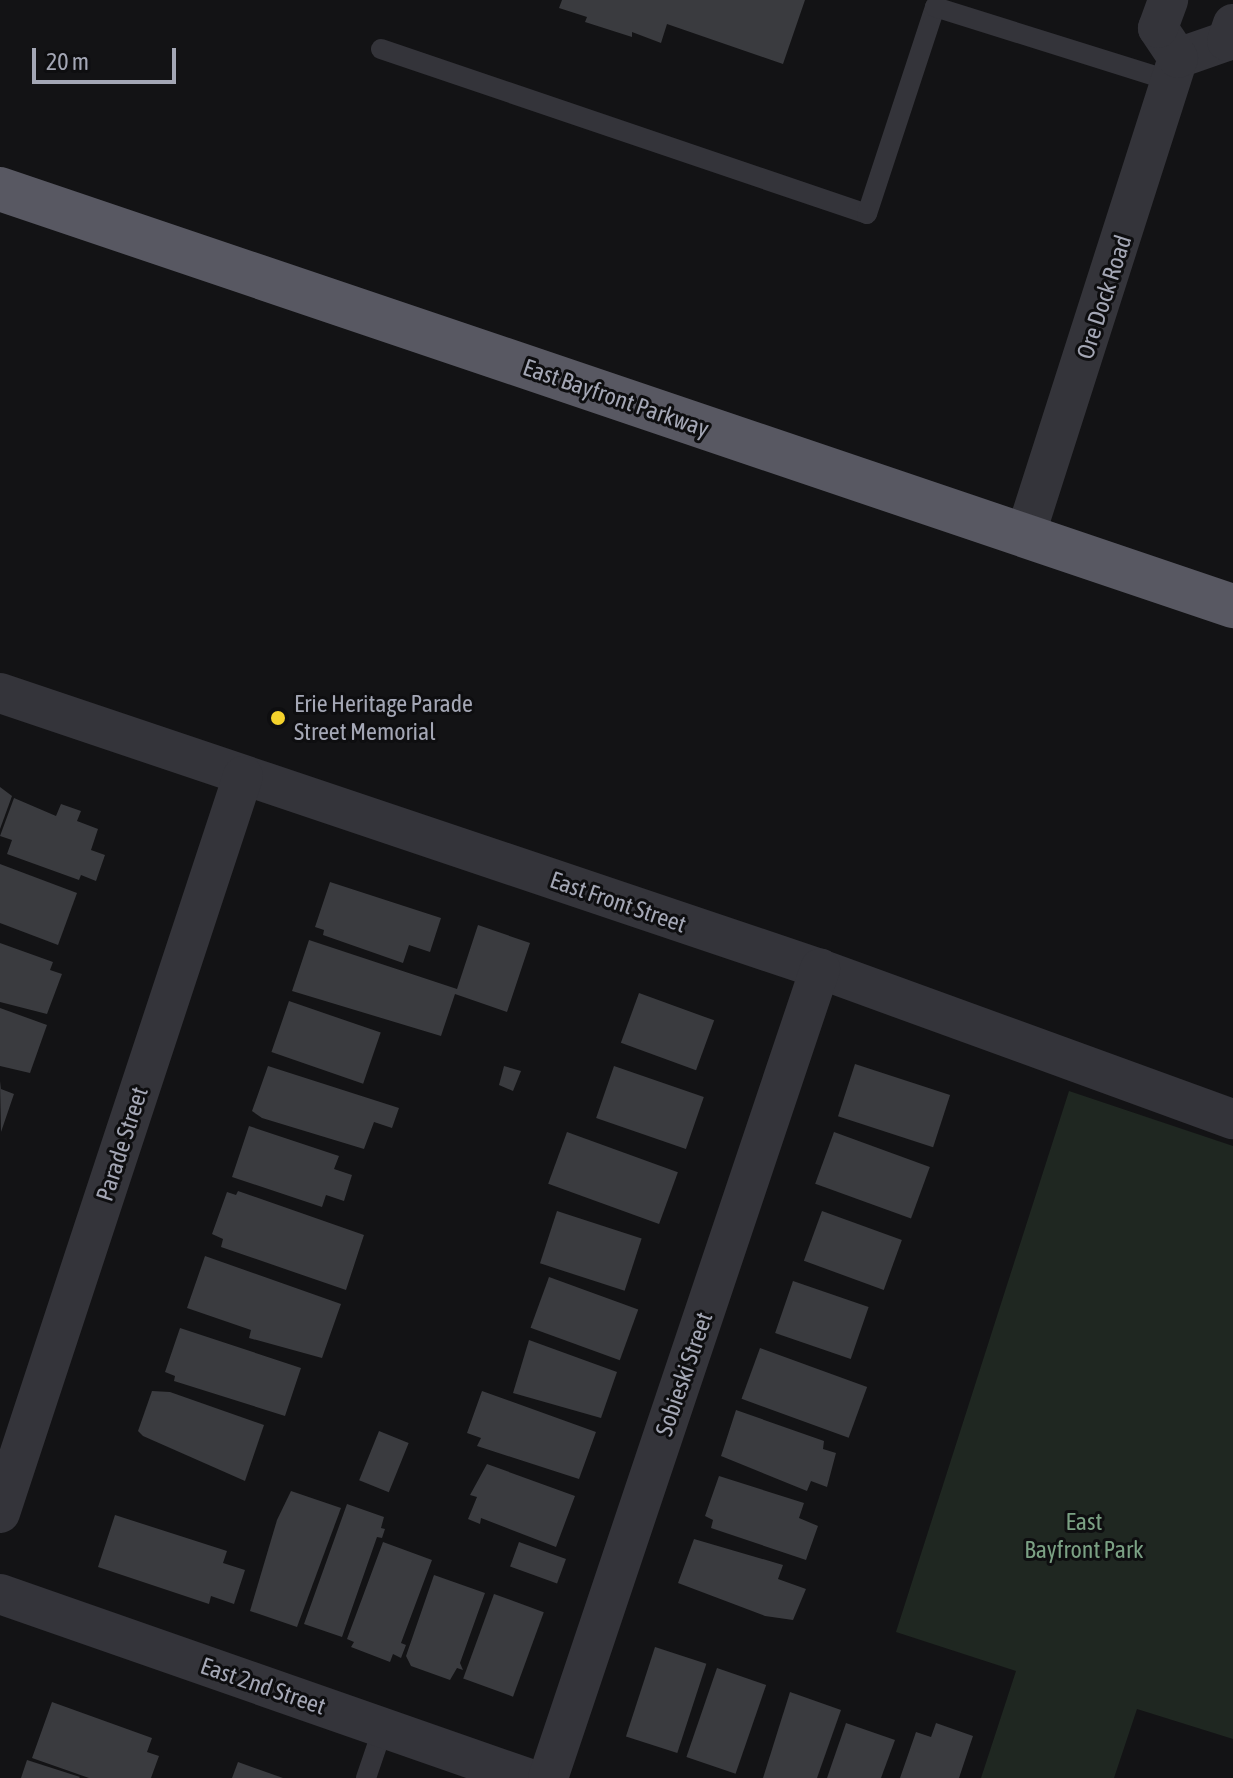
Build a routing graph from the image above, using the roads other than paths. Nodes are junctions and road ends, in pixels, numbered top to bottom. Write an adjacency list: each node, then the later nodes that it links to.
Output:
1 (1168, 0): 5 (street)
2 (936, 3): 4 (lane); 5 (lane)
3 (1233, 24): 5 (street)
4 (381, 49)
5 (1175, 69): 7 (street, Ore Dock Road)
6 (0, 189): 7 (highway, East Bayfront Parkway)
7 (1025, 536): 8 (highway, East Bayfront Parkway)
8 (1233, 606)
9 (0, 693): 10 (street, East Front Street)
10 (243, 776): 11 (street, East Front Street); 13 (street, Parade Street)
11 (820, 969): 12 (street, East Front Street); 18 (street, Sobieski Street)
12 (1233, 1119)
13 (0, 1513)
14 (0, 1594): 15 (street, East 2nd Street)
15 (383, 1728): 16 (lane); 17 (street, East 2nd Street)
16 (366, 1778)
17 (527, 1778)
18 (548, 1778)

